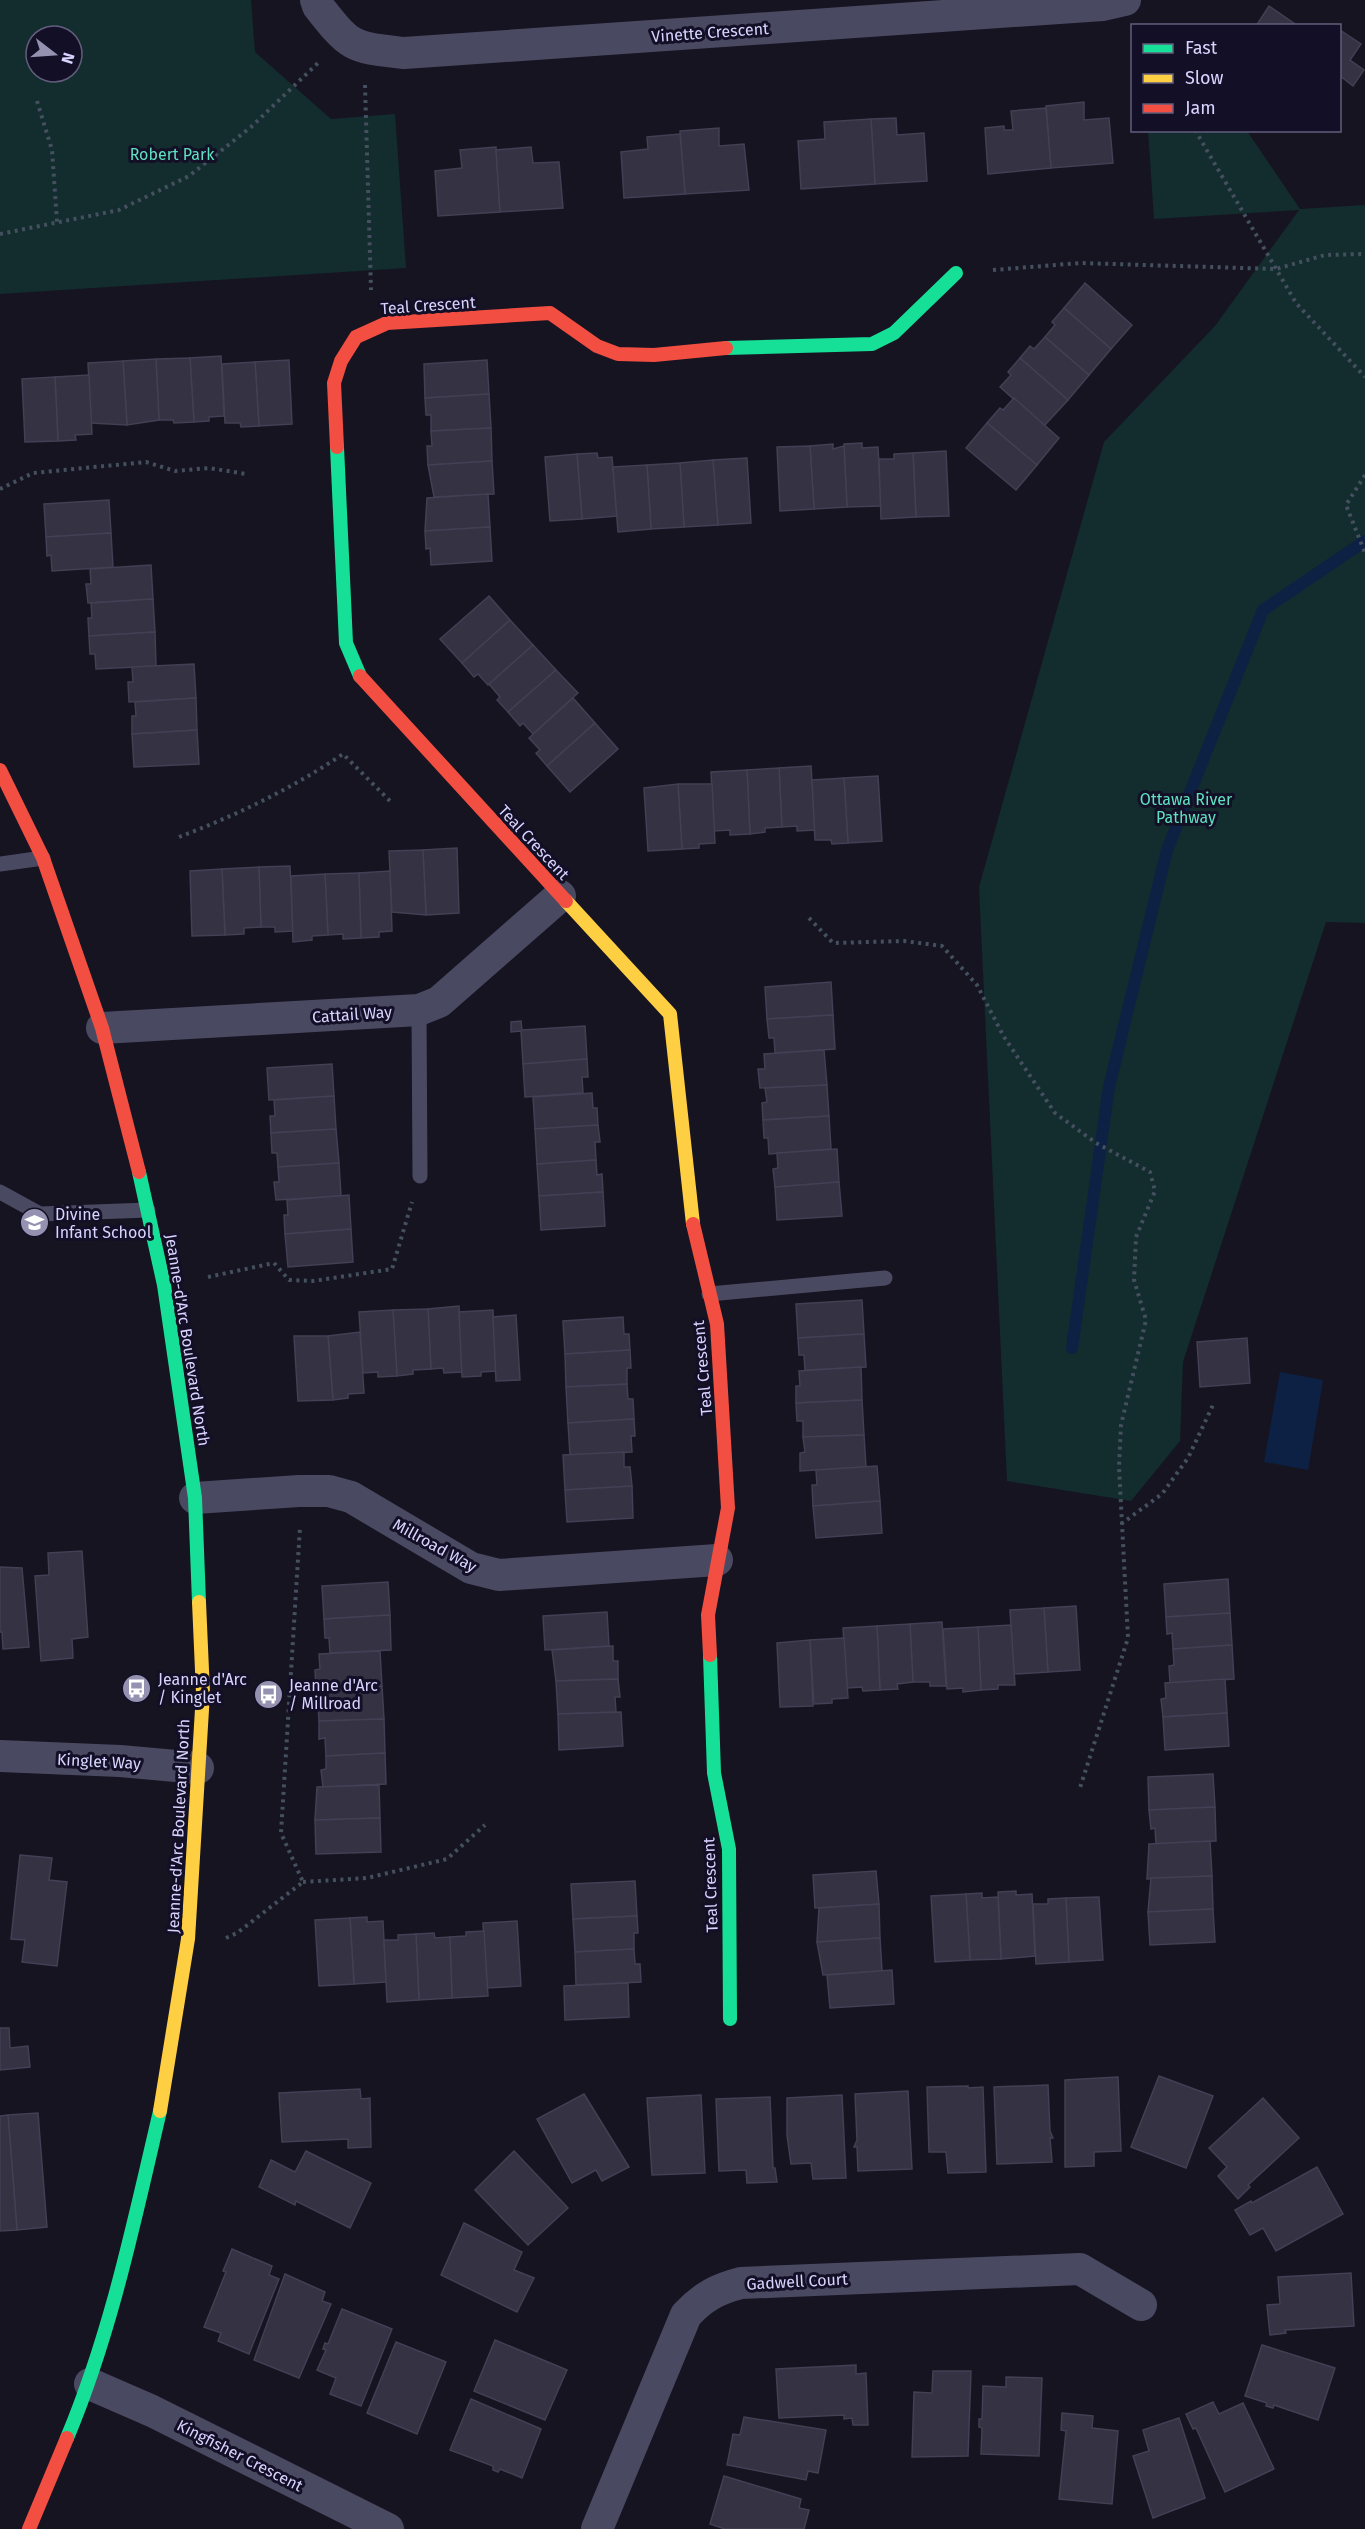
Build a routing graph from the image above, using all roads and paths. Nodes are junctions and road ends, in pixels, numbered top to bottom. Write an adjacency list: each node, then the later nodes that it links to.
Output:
1 (316, 0): 3 (street)
2 (1125, 0): 3 (street, Vinette Crescent)
3 (353, 43): 6 (path); 11 (path)
4 (37, 101): 6 (path)
5 (1196, 132): 9 (path)
6 (57, 222): 7 (path)
7 (0, 234)
8 (1365, 254): 9 (path)
9 (1276, 269): 10 (path); 12 (path)
10 (956, 273): 11 (street, Teal Crescent)
11 (372, 326): 22 (street, Teal Crescent)
12 (1365, 376)
13 (246, 474): 15 (path)
14 (1365, 475): 16 (path)
15 (0, 489)
16 (1365, 553)
17 (0, 770): 20 (street, Jeanne-d'Arc Boulevard North)
18 (391, 802): 19 (path)
19 (179, 837)
20 (43, 858): 21 (lane); 25 (street, Jeanne-d'Arc Boulevard North)
21 (0, 864)
22 (560, 896): 24 (street, Cattail Way); 31 (street, Teal Crescent)
23 (809, 918): 35 (path)
24 (419, 1010): 25 (street, Cattail Way); 26 (lane)
25 (102, 1028): 28 (street, Jeanne-d'Arc Boulevard North)
26 (420, 1176): 29 (path)
27 (0, 1192): 28 (lane)
28 (148, 1210): 34 (street, Jeanne-d'Arc Boulevard North)
29 (208, 1277)
30 (885, 1278): 31 (lane)
31 (709, 1294): 36 (street, Teal Crescent)
32 (1213, 1405): 35 (path)
33 (299, 1491): 34 (street, Millroad Way); 36 (street, Millroad Way); 41 (path)
34 (195, 1498): 38 (street, Jeanne-d'Arc Boulevard North)
35 (1120, 1525): 39 (path)
36 (717, 1560): 43 (street, Teal Crescent)
37 (0, 1756): 38 (street, Kinglet Way)
38 (198, 1768): 42 (street, Jeanne-d'Arc Boulevard North)
39 (1079, 1791)
40 (485, 1825): 41 (path)
41 (303, 1882): 42 (path)
42 (188, 1939): 45 (street, Jeanne-d'Arc Boulevard North)
43 (730, 2019)
44 (1141, 2305): 48 (street, Gadwell Court)
45 (90, 2384): 46 (street, Jeanne-d'Arc Boulevard North); 47 (street, Kingfisher Crescent)
46 (29, 2529)
47 (388, 2529)
48 (597, 2529)

